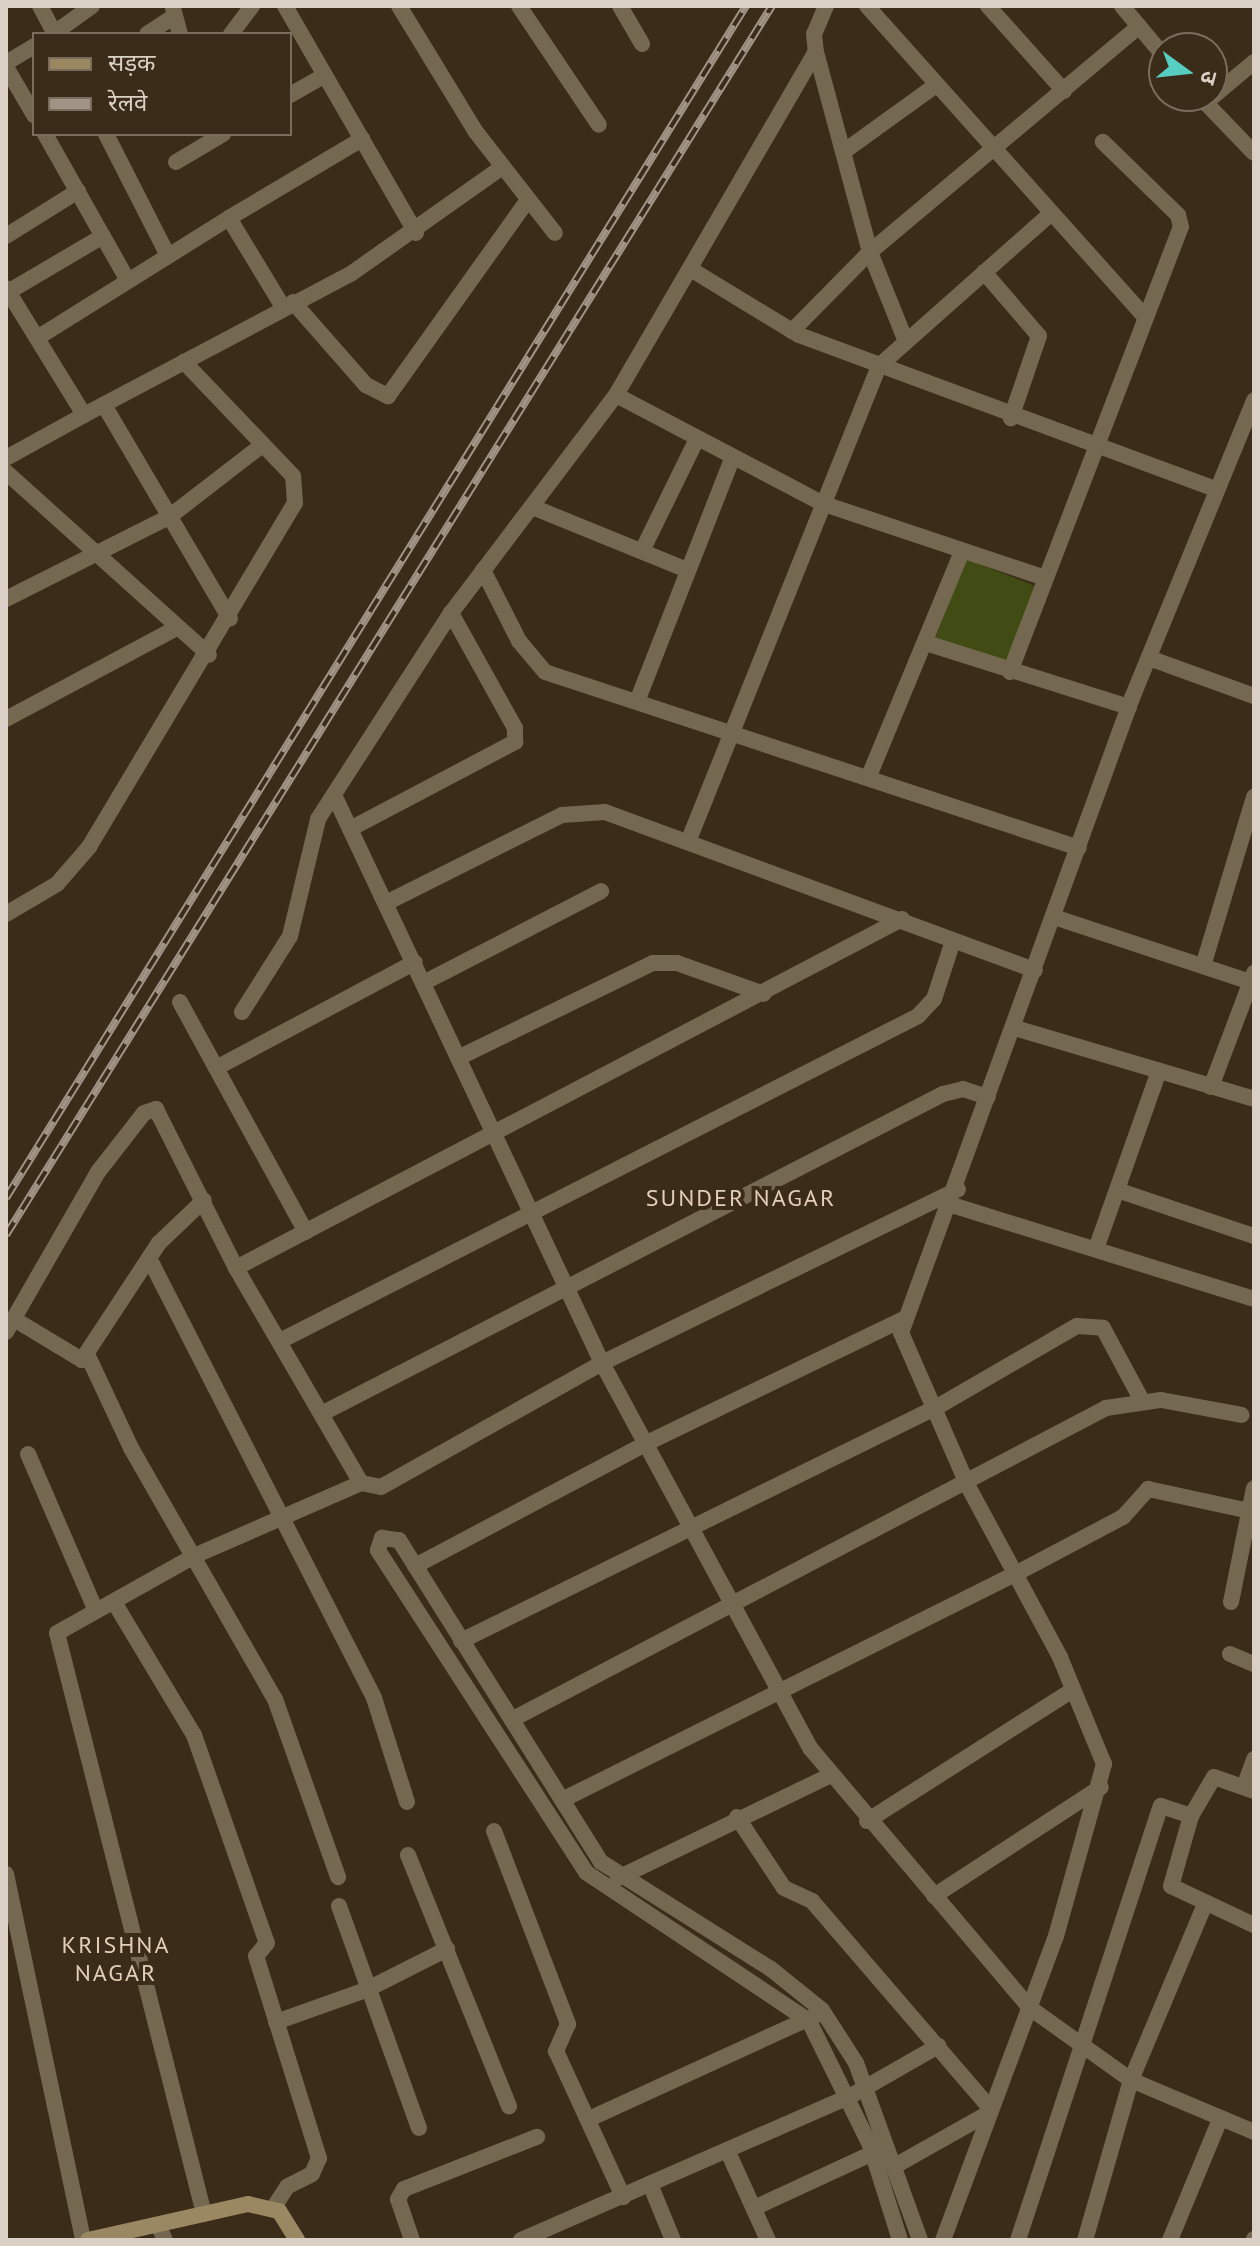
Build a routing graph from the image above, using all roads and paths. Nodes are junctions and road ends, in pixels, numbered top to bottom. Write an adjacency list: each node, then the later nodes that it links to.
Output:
1 (40, 6): 14 (street)
2 (92, 6): 15 (street)
3 (252, 6): 18 (street)
4 (285, 6): 25 (street)
5 (399, 6): 42 (street)
6 (519, 6): 32 (street)
7 (620, 6): 20 (street)
8 (826, 6): 22 (street)
9 (867, 6): 27 (street)
10 (988, 6): 28 (street)
11 (1122, 6): 13 (street)
12 (174, 11): 16 (street); 17 (street)
13 (1139, 26): 19 (street); 28 (street)
14 (53, 32)
15 (57, 32)
16 (149, 32)
17 (179, 32)
18 (232, 32)
19 (1148, 37)
20 (642, 44)
21 (32, 47): 24 (street)
22 (816, 52): 38 (street); 53 (street)
23 (1254, 62): 26 (street)
24 (6, 65): 30 (street)
25 (325, 75): 29 (street); 36 (street)
26 (1228, 80)
27 (936, 85): 38 (street); 39 (street)
28 (1064, 91): 39 (street)
29 (292, 94)
30 (32, 111)
31 (1215, 112): 40 (street)
32 (599, 125)
33 (46, 136): 43 (street)
34 (107, 136): 51 (street)
35 (220, 136): 41 (street)
36 (362, 139): 46 (street); 47 (street)
37 (1103, 142): 58 (street)
38 (846, 150): 52 (street)
39 (993, 150): 45 (street); 52 (street)
40 (1254, 153)
41 (176, 162)
42 (502, 167): 44 (street); 47 (street)
43 (78, 191): 49 (street); 50 (street)
44 (528, 200): 48 (street); 57 (street)
45 (1048, 216): 54 (street); 58 (street)
46 (229, 218): 51 (street); 57 (street)
47 (416, 233): 57 (street)
48 (555, 233)
49 (6, 236)
50 (103, 236): 55 (street); 56 (street)
51 (166, 252): 55 (street)
52 (870, 252): 59 (street); 61 (street)
53 (692, 270): 59 (street); 64 (street)
54 (984, 272): 61 (street); 68 (street)
55 (127, 279): 60 (street)
56 (7, 290): 60 (street)
57 (288, 304): 62 (street)
58 (1145, 317): 70 (street)
59 (792, 331): 63 (street)
60 (37, 338): 67 (street)
61 (905, 339): 63 (street)
62 (184, 362): 66 (street); 71 (street)
63 (879, 366): 68 (street); 76 (street)
64 (616, 395): 69 (street); 77 (street)
65 (1254, 400): 75 (street)
66 (104, 405): 67 (street); 78 (street)
67 (84, 415): 72 (street)
68 (1011, 418): 70 (street)
69 (695, 443): 73 (street); 79 (street)
70 (1097, 444): 75 (street); 84 (street)
71 (262, 445): 78 (street); 87 (street)
72 (6, 458)
73 (732, 459): 76 (street); 83 (street)
74 (6, 472): 81 (street)
75 (1217, 490): 91 (street)
76 (824, 504): 80 (street); 97 (street)
77 (535, 508): 79 (street); 82 (street)
78 (169, 517): 81 (street); 87 (street)
79 (642, 551): 83 (street)
80 (962, 551): 84 (street); 89 (street)
81 (101, 556): 85 (street); 88 (street)
82 (483, 570): 86 (street); 94 (street)
83 (687, 570): 94 (street)
84 (1045, 578): 92 (street)
85 (6, 599)
86 (451, 613): 99 (street); 101 (street)
87 (230, 619): 90 (street)
88 (178, 627): 90 (street); 96 (street)
89 (926, 643): 92 (street); 98 (street)
90 (209, 655): 106 (street)
91 (1149, 658): 93 (street); 95 (street)
92 (1010, 672): 95 (street)
93 (1254, 696)
94 (638, 699): 97 (street)
95 (1129, 707): 103 (street)
96 (6, 719)
97 (736, 731): 98 (street); 102 (street)
98 (869, 776): 103 (street)
99 (334, 795): 101 (street); 117 (street)
100 (1254, 797): 111 (street)
101 (350, 829): 105 (street)
102 (688, 842): 105 (street); 108 (street)
103 (1079, 848): 107 (street)
104 (601, 891): 114 (street)
105 (386, 903): 110 (street)
106 (6, 914)
107 (1054, 917): 111 (street); 112 (street)
108 (902, 919): 109 (street); 115 (street)
109 (953, 941): 112 (street); 130 (street)
110 (415, 962): 114 (street); 120 (street)
111 (1203, 966): 113 (street)
112 (1035, 970): 118 (street)
113 (1252, 978): 122 (street)
114 (427, 981): 119 (street)
115 (764, 994): 119 (street); 125 (street)
116 (180, 1002): 120 (street)
117 (242, 1012)
118 (1015, 1028): 121 (street); 123 (street)
119 (462, 1056): 125 (street)
120 (216, 1068): 131 (street)
121 (1159, 1071): 122 (street); 127 (street)
122 (1211, 1087): 124 (street)
123 (988, 1097): 126 (street); 136 (street)
124 (1254, 1099)
125 (493, 1136): 130 (street); 131 (street)
126 (958, 1189): 129 (street); 142 (street)
127 (1117, 1190): 132 (street); 133 (street)
128 (204, 1200): 134 (street); 135 (street); 139 (street)
129 (952, 1205): 133 (street); 138 (street)
130 (529, 1214): 136 (street); 140 (street)
131 (306, 1232): 135 (street)
132 (1254, 1236)
133 (1097, 1246): 137 (street)
134 (149, 1258): 141 (street); 153 (street)
135 (236, 1268): 140 (street)
136 (568, 1289): 142 (street); 145 (street)
137 (1254, 1299)
138 (906, 1318): 144 (street); 147 (street)
139 (10, 1325): 141 (street)
140 (280, 1341): 145 (street)
141 (87, 1354): 155 (street)
142 (602, 1363): 147 (street); 149 (street)
143 (1141, 1399): 144 (street); 146 (street); 150 (street)
144 (937, 1407): 150 (street); 154 (street)
145 (323, 1413): 149 (street)
146 (1242, 1415)
147 (647, 1443): 154 (street); 157 (street)
148 (28, 1454): 162 (street)
149 (361, 1483): 153 (street)
150 (968, 1486): 158 (street); 161 (street)
151 (1254, 1488): 152 (street)
152 (1250, 1511): 156 (street); 158 (street)
153 (287, 1518): 155 (street); 174 (street)
154 (687, 1527): 161 (street); 163 (street)
155 (194, 1556): 159 (street); 181 (street)
156 (1247, 1559): 160 (street)
157 (415, 1566): 163 (street); 190 (street)
158 (1019, 1572): 166 (street); 167 (street)
159 (114, 1602): 162 (street); 191 (street)
160 (1231, 1602)
161 (735, 1606): 166 (street); 168 (street)
162 (96, 1611): 211 (street)
163 (461, 1641): 168 (street)
164 (1230, 1654): 165 (street)
165 (1254, 1664)
166 (775, 1688): 170 (street); 173 (street)
167 (1073, 1690): 171 (street); 177 (street)
168 (513, 1719): 173 (street)
169 (1254, 1759): 172 (street)
170 (829, 1776): 176 (street); 177 (street)
171 (1101, 1787): 183 (street); 189 (street)
172 (1249, 1789): 175 (street)
173 (562, 1800): 182 (street)
174 (407, 1802)
175 (1191, 1816): 184 (street); 193 (street)
176 (737, 1817): 182 (street); 192 (street)
177 (867, 1821): 183 (street)
178 (494, 1831): 199 (street)
179 (408, 1855): 187 (street)
180 (6, 1874): 213 (street)
181 (338, 1877)
182 (618, 1878): 190 (street)
183 (934, 1896): 189 (street)
184 (1205, 1904): 186 (street); 194 (street)
185 (339, 1906): 188 (street)
186 (1254, 1925)
187 (447, 1949): 188 (street); 197 (street)
188 (366, 1990): 191 (street); 201 (street)
189 (1030, 2008): 193 (street); 198 (street)
190 (815, 2016): 195 (street); 196 (street); 199 (street)
191 (276, 2022): 209 (street)
192 (938, 2046): 195 (street); 198 (street)
193 (1080, 2047): 194 (street); 222 (street)
194 (1131, 2080): 200 (street); 223 (street)
195 (866, 2087): 196 (street); 206 (street)
196 (849, 2097): 204 (street); 205 (street)
197 (509, 2106)
198 (988, 2110): 206 (street); 221 (street)
199 (589, 2119): 208 (street)
200 (1220, 2119): 202 (street); 224 (street)
201 (419, 2128)
202 (1254, 2132)
203 (537, 2137): 215 (street)
204 (728, 2152): 207 (street); 210 (street)
205 (873, 2153): 210 (street); 219 (street)
206 (893, 2167): 220 (street)
207 (650, 2184): 208 (street); 217 (street)
208 (623, 2197): 216 (street)
209 (274, 2207): 211 (street); 214 (street)
210 (754, 2208): 218 (street)
211 (204, 2214): 212 (street)
212 (163, 2235): 213 (street)
213 (85, 2240)
214 (297, 2240)
215 (412, 2240)
216 (521, 2240)
217 (673, 2240)
218 (768, 2240)
219 (900, 2240)
220 (920, 2240)
221 (943, 2240)
222 (1018, 2240)
223 (1085, 2240)
224 (1170, 2240)

